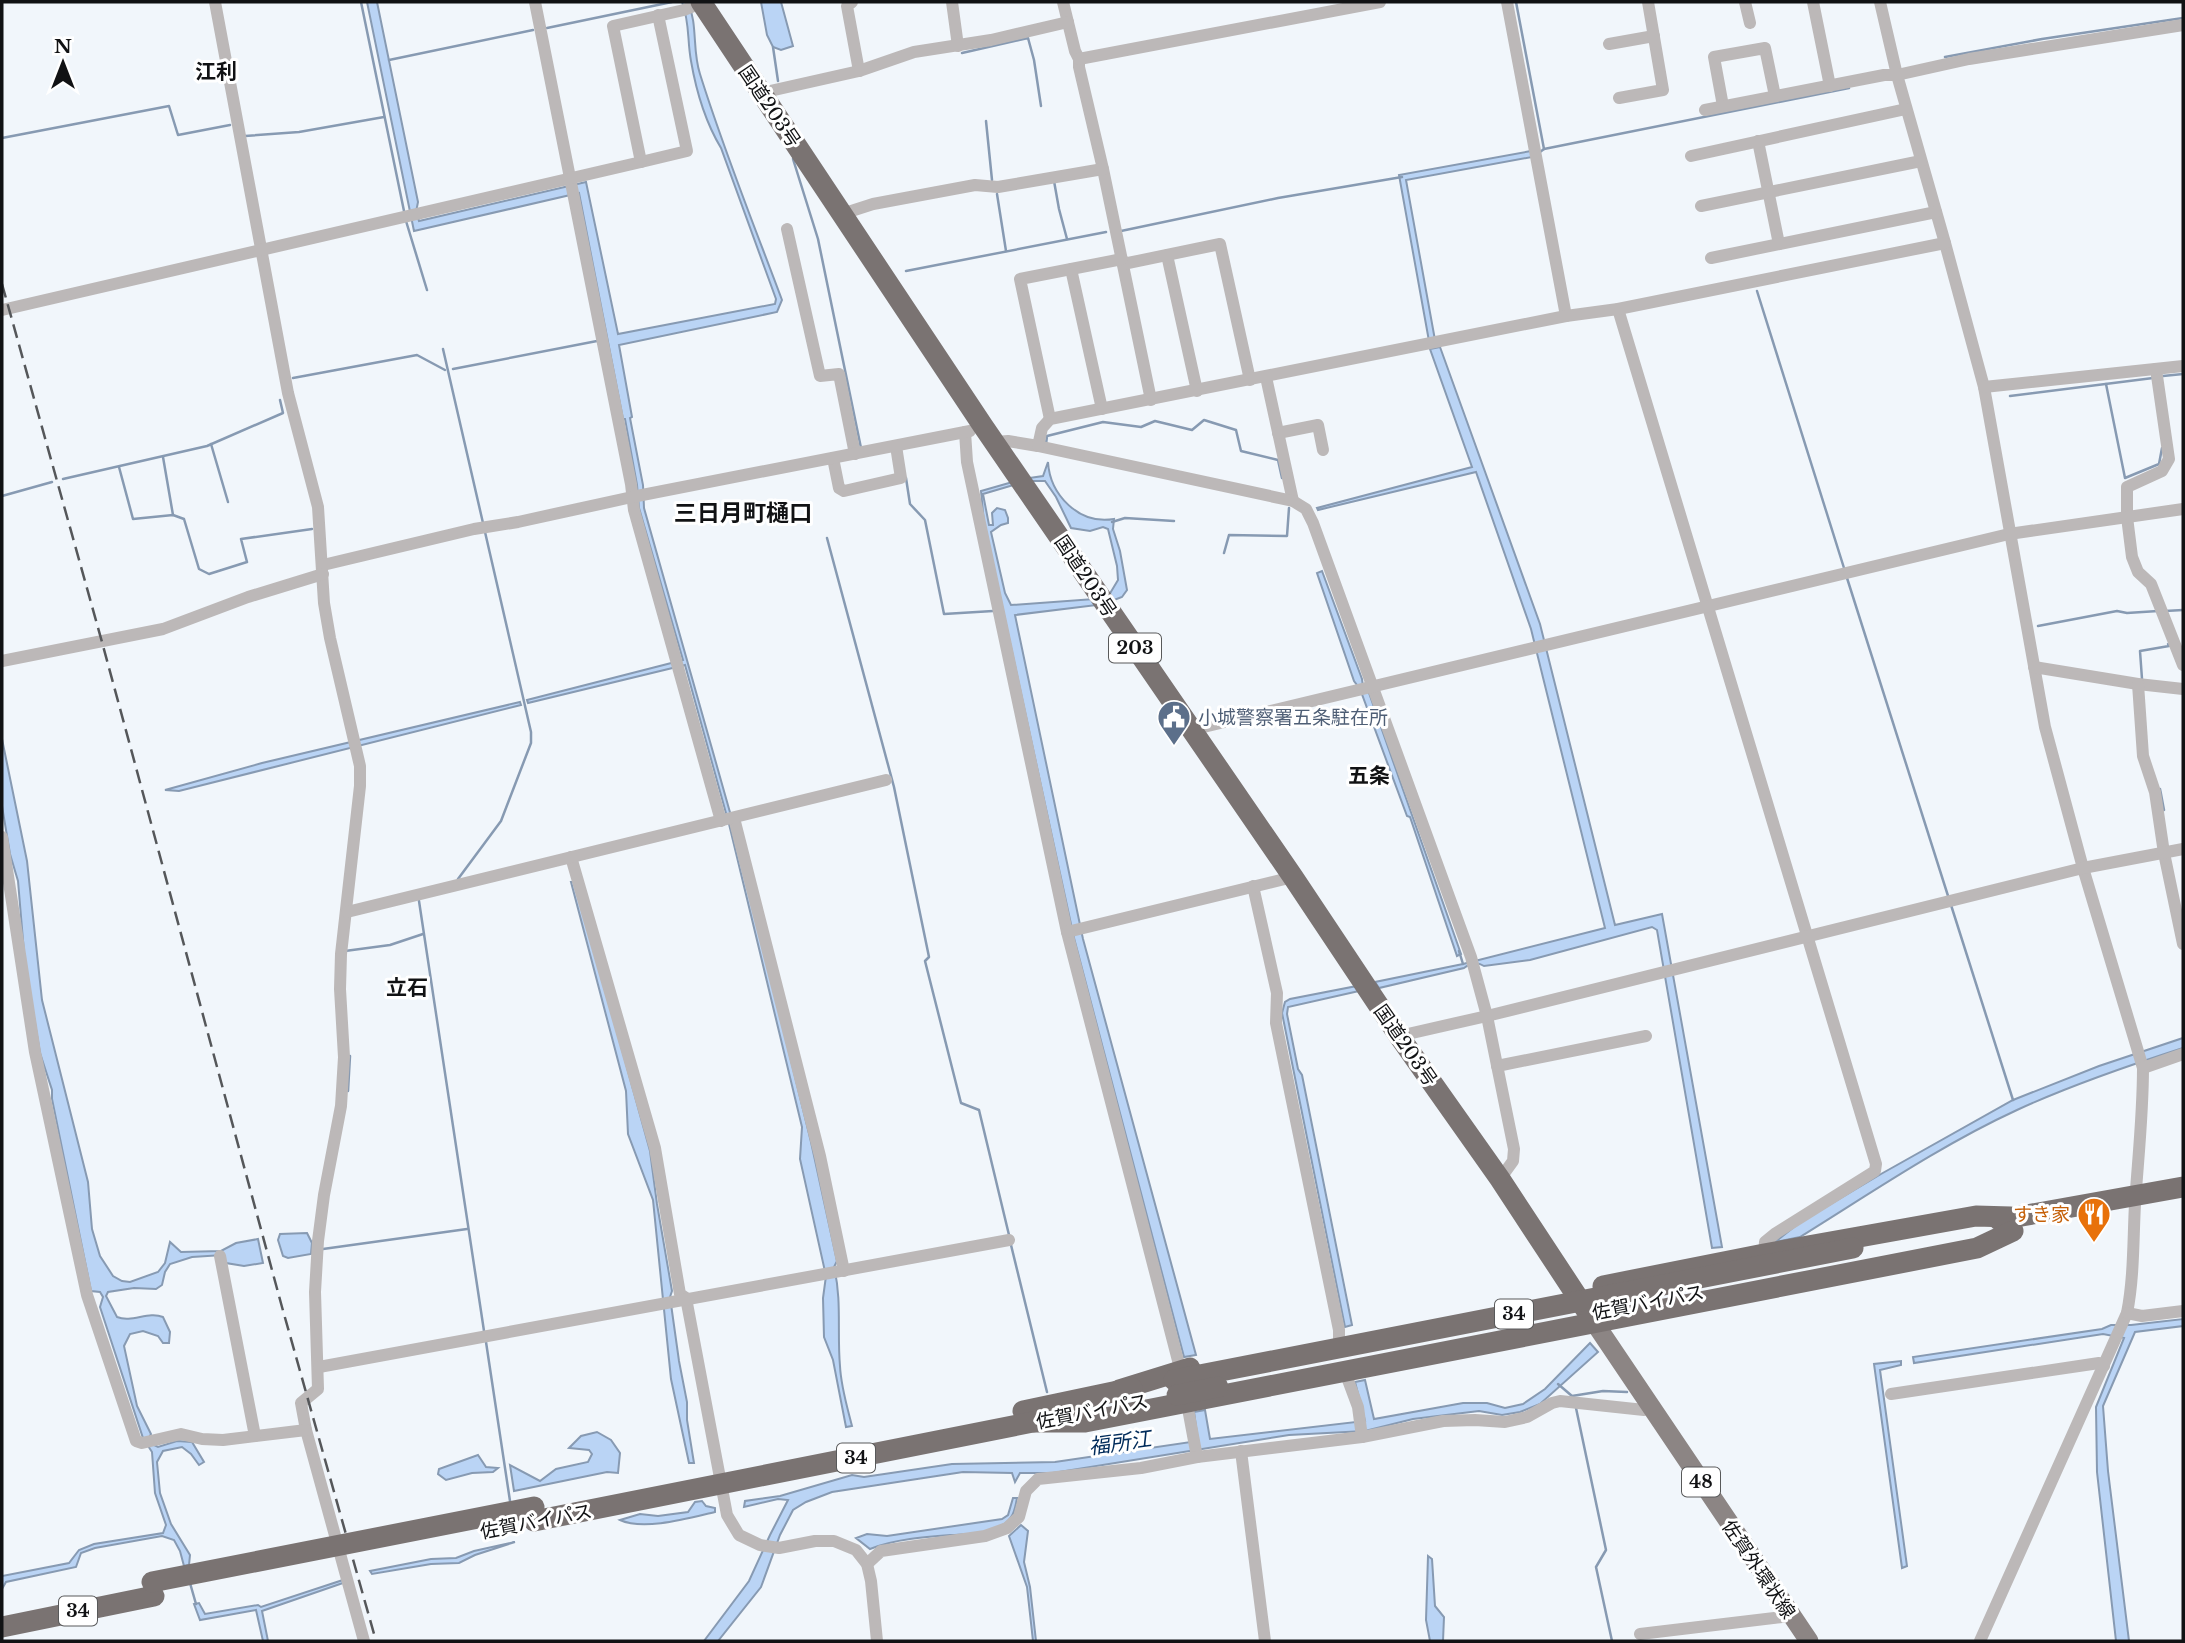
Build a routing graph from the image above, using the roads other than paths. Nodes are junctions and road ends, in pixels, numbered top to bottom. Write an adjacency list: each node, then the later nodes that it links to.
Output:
1 (215, 2): 43 (street)
2 (535, 2): 35 (street)
3 (852, 2): 21 (street)
4 (951, 2): 19 (street)
5 (1063, 2): 14 (street)
6 (1380, 2): 20 (street)
7 (1507, 2): 50 (street)
8 (1648, 2): 17 (street)
9 (1745, 2): 15 (street)
10 (1813, 2): 23 (street)
11 (1880, 2): 22 (street)
12 (695, 5): 13 (street); 24 (highway, 国道203号 / 203)
13 (657, 15): 33 (street); 33 (street)
14 (1068, 22): 19 (street); 20 (street)
15 (1749, 23)
16 (2183, 25): 22 (street)
17 (1654, 36): 18 (street); 26 (street)
18 (1609, 44)
19 (958, 46): 21 (street)
20 (1079, 58): 34 (street)
21 (859, 71): 24 (street)
22 (1897, 75): 23 (street); 28 (street)
23 (1830, 86): 25 (street)
24 (761, 93): 39 (highway, 国道203号 / 203)
25 (1775, 96): 27 (street); 27 (street)
26 (1619, 99)
27 (1723, 106): 29 (street)
28 (1906, 109): 30 (street); 32 (street)
29 (1705, 110)
30 (1758, 141): 31 (street); 36 (street)
31 (1690, 156)
32 (1921, 161): 36 (street); 38 (street)
33 (641, 162): 35 (street)
34 (1103, 169): 39 (street); 46 (street)
35 (571, 178): 43 (street); 67 (street)
36 (1768, 192): 37 (street); 42 (street)
37 (1701, 206)
38 (1936, 212): 41 (street); 42 (street)
39 (842, 214): 60 (highway, 国道203号 / 203)
40 (787, 229): 65 (street)
41 (1945, 243): 48 (street); 55 (street)
42 (1779, 244): 45 (street)
43 (261, 250): 49 (street); 72 (street)
44 (1167, 255): 46 (street); 54 (street); 56 (street)
45 (1711, 258)
46 (1122, 261): 47 (street); 57 (street)
47 (1071, 269): 58 (street); 59 (street)
48 (1618, 309): 50 (street); 73 (street)
49 (2, 310)
50 (1566, 316): 53 (street)
51 (2183, 366): 52 (street)
52 (2157, 375): 55 (street); 70 (street)
53 (1266, 377): 54 (street); 61 (street)
54 (1250, 380): 56 (street)
55 (1984, 387): 71 (street)
56 (1197, 391): 57 (street)
57 (1151, 400): 58 (street)
58 (1102, 410): 59 (street)
59 (1049, 419): 62 (street)
60 (981, 433): 62 (street); 64 (street); 80 (highway, 国道203号 / 203); 92 (street)
61 (1278, 433): 63 (street); 68 (street)
62 (1038, 446): 68 (street)
63 (1323, 450)
64 (896, 451): 65 (street); 66 (street)
65 (855, 454): 66 (street)
66 (833, 458): 67 (street)
67 (632, 498): 72 (street); 83 (street)
68 (1293, 501): 78 (street)
69 (2183, 509): 70 (street)
70 (2127, 516): 71 (street); 75 (street)
71 (2009, 534): 73 (street); 76 (street)
72 (323, 569): 74 (street); 91 (street)
73 (1707, 606): 78 (street); 93 (street)
74 (2, 660)
75 (2183, 665)
76 (2034, 667): 77 (street); 88 (street)
77 (2142, 684): 79 (street); 86 (street)
78 (1371, 686): 80 (street); 95 (street)
79 (2183, 689)
80 (1191, 730): 89 (highway, 国道203号 / 203)
81 (886, 780): 82 (street)
82 (734, 818): 83 (street); 109 (street)
83 (721, 821): 87 (street)
84 (2, 837): 123 (street)
85 (2183, 849): 86 (street)
86 (2164, 853): 88 (street); 94 (street)
87 (571, 857): 91 (street); 111 (street)
88 (2083, 868): 93 (street); 100 (street)
89 (1293, 877): 90 (street); 96 (highway, 国道203号 / 203)
90 (1253, 886): 92 (street); 115 (street)
91 (346, 912): 117 (street)
92 (1067, 932): 119 (street)
93 (1806, 936): 95 (street); 107 (street)
94 (2183, 944)
95 (1488, 1016): 96 (street); 99 (street)
96 (1399, 1036): 101 (highway, 国道203号 / 203)
97 (1646, 1036): 99 (street)
98 (2183, 1054): 100 (street)
99 (1497, 1066): 101 (street)
100 (2143, 1068): 104 (street)
101 (1500, 1179): 110 (highway, 国道203号 / 203)
102 (2183, 1187): 104 (highway, 佐賀バイパス / 34)
103 (2183, 1200): 104 (highway, 佐賀バイパス / 34)
104 (2136, 1202): 105 (highway, 佐賀バイパス / 34); 113 (street)
105 (2012, 1224): 107 (highway, 34); 114 (highway, 34); 119 (highway, 佐賀バイパス / 34, bridge)
106 (1009, 1240): 109 (street)
107 (1764, 1254): 110 (highway, 34)
108 (220, 1256): 123 (street)
109 (841, 1271): 111 (street)
110 (1574, 1292): 114 (highway, 国道203号 / 203); 115 (highway)
111 (680, 1299): 117 (street); 127 (street)
112 (2183, 1311): 113 (street)
113 (2125, 1318): 116 (street)
114 (1594, 1322): 118 (highway); 121 (main road, 佐賀外環状線 / 48)
115 (1339, 1339): 119 (highway)
116 (2104, 1366): 120 (street); 138 (street)
117 (318, 1367): 122 (street)
118 (1345, 1373): 119 (highway); 124 (street)
119 (1180, 1387): 126 (street); 127 (highway, 佐賀バイパス / 34); 127 (highway, 佐賀バイパス / 34)
120 (1891, 1394)
121 (1650, 1407): 124 (street); 131 (main road, 佐賀外環状線 / 48)
122 (306, 1430): 123 (street); 134 (street)
123 (255, 1436)
124 (1362, 1437): 125 (street)
125 (1241, 1451): 126 (street); 136 (street)
126 (1197, 1457): 128 (street)
127 (720, 1479): 128 (street); 129 (highway, 佐賀バイパス / 34)
128 (867, 1564): 135 (street)
129 (153, 1589): 130 (highway, 佐賀バイパス / 34); 132 (highway, 佐賀バイパス / 34)
130 (2, 1613)
131 (1791, 1616): 133 (street); 137 (main road, 佐賀外環状線 / 48)
132 (2, 1627)
133 (1640, 1634)
134 (364, 1641)
135 (875, 1641)
136 (1265, 1641)
137 (1808, 1641)
138 (1980, 1641)

